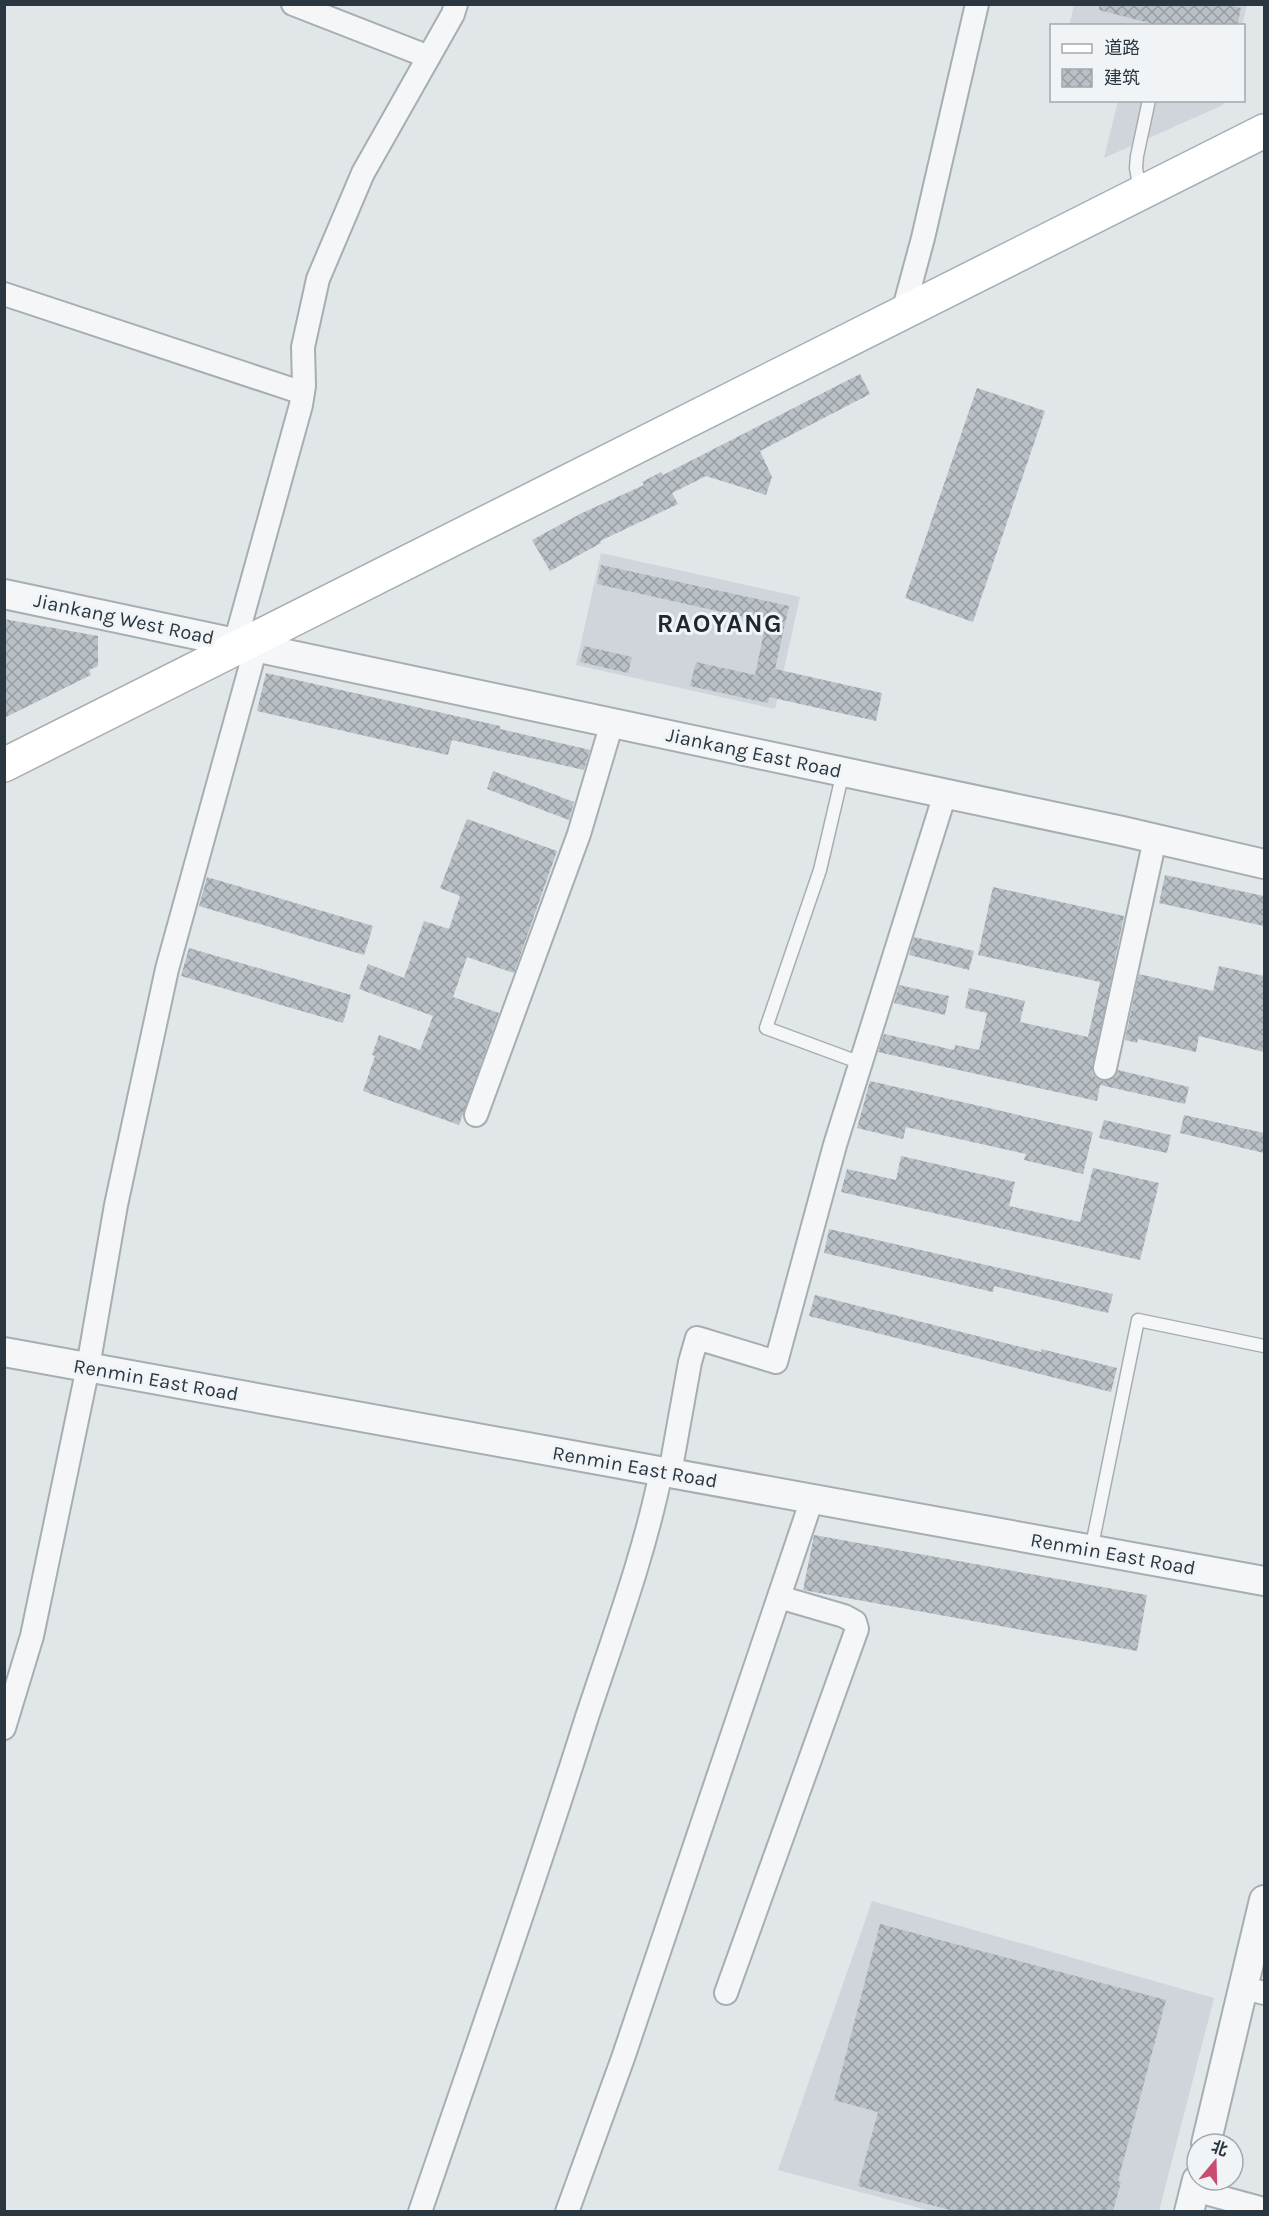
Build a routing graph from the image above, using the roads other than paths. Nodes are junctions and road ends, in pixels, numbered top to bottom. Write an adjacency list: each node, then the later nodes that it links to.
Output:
1 (293, 4): 4 (street)
2 (456, 4): 4 (street)
3 (977, 4): 9 (street)
4 (429, 57): 10 (street)
5 (1149, 102): 7 (lane)
6 (1264, 130): 7 (main road)
7 (1141, 193): 9 (main road)
8 (4, 294): 10 (street)
9 (903, 312): 12 (main road)
10 (303, 393): 12 (street)
11 (4, 594): 12 (street, Jiankang West Road)
12 (245, 645): 13 (street, Jiankang East Road); 14 (main road); 24 (street)
13 (612, 723): 15 (street, Jiankang East Road); 21 (street)
14 (4, 765)
15 (843, 772): 16 (street, Jiankang East Road); 19 (lane)
16 (945, 794): 17 (street, Jiankang East Road); 19 (street)
17 (1155, 839): 18 (street, Jiankang East Road); 20 (street)
18 (1264, 864)
19 (861, 1063): 25 (street)
20 (1105, 1068)
21 (476, 1115)
22 (1264, 1346): 27 (lane)
23 (4, 1352): 24 (street, Renmin East Road)
24 (88, 1367): 25 (street, Renmin East Road); 30 (street)
25 (665, 1472): 26 (street, Renmin East Road); 38 (street)
26 (813, 1499): 27 (street, Renmin East Road); 29 (street)
27 (1092, 1550): 28 (street, Renmin East Road)
28 (1264, 1581)
29 (779, 1597): 34 (street); 39 (street)
30 (13, 1675): 31 (street)
31 (4, 1728)
32 (1264, 1900): 33 (street)
33 (1254, 1990): 35 (street)
34 (726, 1993)
35 (1210, 2132)
36 (1194, 2194): 37 (street)
37 (1264, 2209)
38 (420, 2211)
39 (567, 2211)

